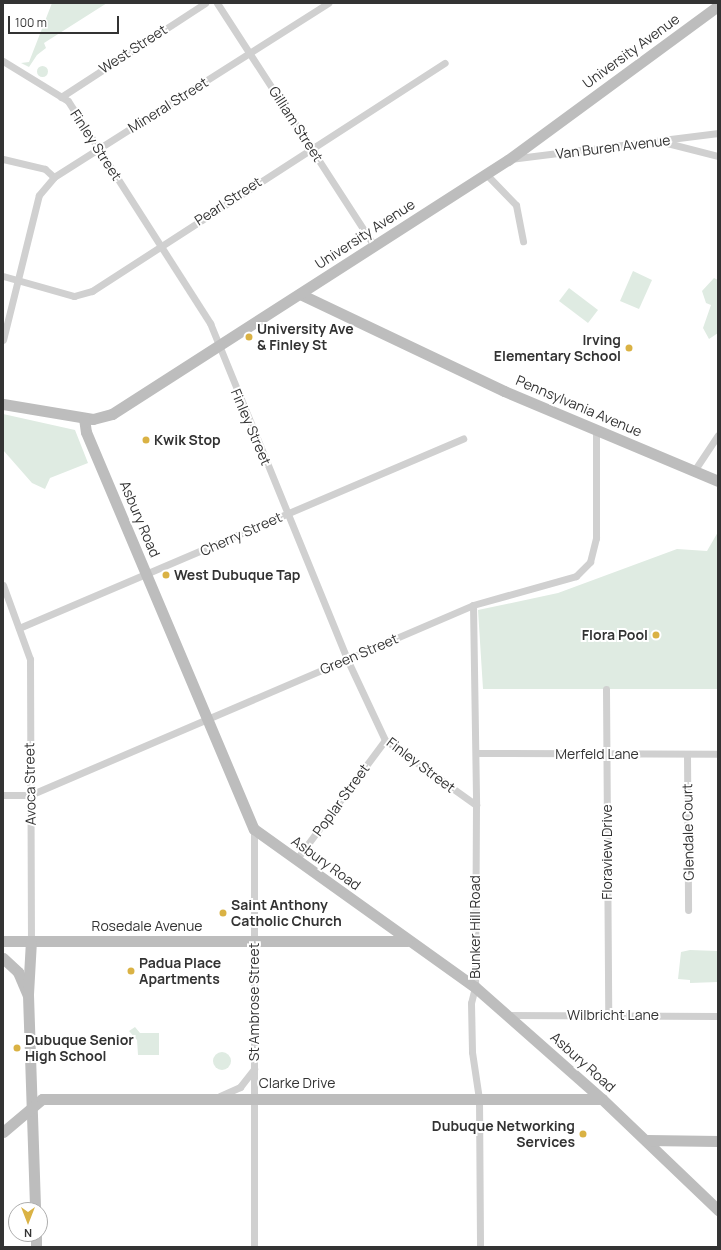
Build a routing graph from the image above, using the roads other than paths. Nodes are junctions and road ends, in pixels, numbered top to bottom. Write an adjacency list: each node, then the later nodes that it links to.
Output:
1 (205, 3): 8 (street, West Street)
2 (217, 3): 5 (street, Gilliam Street)
3 (328, 3): 5 (street, Mineral Street)
4 (718, 6): 15 (main road, University Avenue)
5 (250, 53): 11 (street, Gilliam Street); 12 (street, Mineral Street)
6 (3, 61): 8 (street, Finley Street)
7 (445, 63): 11 (street, Pearl Street)
8 (62, 97): 12 (street, Finley Street)
9 (718, 133): 10 (street, Van Buren Avenue)
10 (663, 142): 13 (street); 15 (street, Van Buren Avenue)
11 (312, 148): 19 (street, Pearl Street); 20 (street, Gilliam Street)
12 (98, 150): 17 (street, Mineral Street); 19 (street, Finley Street)
13 (718, 156)
14 (3, 159): 17 (street)
15 (508, 160): 16 (main road, University Avenue)
16 (486, 174): 18 (street); 20 (main road, University Avenue)
17 (54, 176): 22 (street)
18 (523, 241)
19 (161, 244): 22 (street, Pearl Street); 25 (street, Finley Street)
20 (374, 246): 23 (main road, University Avenue)
21 (3, 276): 22 (street, Pearl Street)
22 (19, 280): 24 (street)
23 (300, 294): 25 (main road, University Avenue); 28 (main road, Pennsylvania Avenue)
24 (3, 340)
25 (218, 347): 27 (main road, University Avenue); 33 (street, Finley Street)
26 (3, 404): 27 (main road, University Avenue)
27 (84, 418): 34 (main road, Asbury Road)
28 (596, 429): 31 (main road, Pennsylvania Avenue); 37 (street, Green Street)
29 (718, 435): 31 (street)
30 (463, 439): 33 (street, Cherry Street)
31 (694, 471): 32 (main road, Pennsylvania Avenue)
32 (718, 481)
33 (288, 513): 34 (street, Cherry Street); 39 (street, Finley Street)
34 (147, 573): 38 (street, Cherry Street); 41 (main road, Asbury Road)
35 (3, 585): 36 (street, Avoca Street)
36 (6, 603): 38 (street, Avoca Street)
37 (473, 605): 39 (street, Green Street); 43 (street, Bunker Hill Road)
38 (19, 628): 48 (street, Avoca Street)
39 (347, 659): 41 (street, Green Street); 42 (street, Finley Street)
40 (606, 689): 44 (street, Floraview Drive)
41 (207, 720): 48 (street, Green Street); 50 (main road, Asbury Road)
42 (385, 740): 49 (street, Finley Street); 51 (street, Poplar Street)
43 (476, 753): 44 (street, Merfeld Lane); 49 (street, Bunker Hill Road)
44 (607, 754): 45 (street, Merfeld Lane); 61 (street, Floraview Drive)
45 (687, 754): 46 (street, Merfeld Lane); 52 (street, Glendale Court)
46 (718, 754)
47 (3, 795): 48 (street, Green Street)
48 (30, 795): 54 (street, Avoca Street)
49 (476, 805): 58 (street, Bunker Hill Road)
50 (254, 829): 51 (main road, Asbury Road); 55 (street, St Ambrose Street)
51 (296, 860): 56 (main road, Asbury Road)
52 (688, 910)
53 (3, 941): 54 (main road, Rosedale Avenue)
54 (31, 941): 55 (main road, Rosedale Avenue); 59 (main road)
55 (254, 941): 56 (main road, Rosedale Avenue); 63 (street, St Ambrose Street)
56 (408, 941): 58 (main road, Asbury Road)
57 (3, 958): 59 (main road)
58 (475, 987): 60 (main road, Asbury Road); 66 (street, Bunker Hill Road)
59 (28, 995): 68 (main road)
60 (508, 1015): 61 (street, Wilbricht Lane); 67 (main road, Asbury Road)
61 (608, 1015): 62 (street, Wilbricht Lane)
62 (718, 1016)
63 (254, 1068): 64 (street); 65 (street, St Ambrose Street)
64 (216, 1097): 65 (main road, Clarke Drive); 68 (main road, Clarke Drive)
65 (254, 1098): 66 (main road, Clarke Drive); 74 (street, St Ambrose Street)
66 (479, 1099): 67 (main road, Clarke Drive); 75 (street, Bunker Hill Road)
67 (602, 1099): 70 (main road, Asbury Road)
68 (32, 1106): 69 (main road, Clarke Drive); 72 (main road)
69 (3, 1132)
70 (647, 1140): 71 (main road); 73 (main road, Asbury Road)
71 (718, 1140)
72 (35, 1202)
73 (718, 1210)
74 (254, 1247)
75 (480, 1247)

